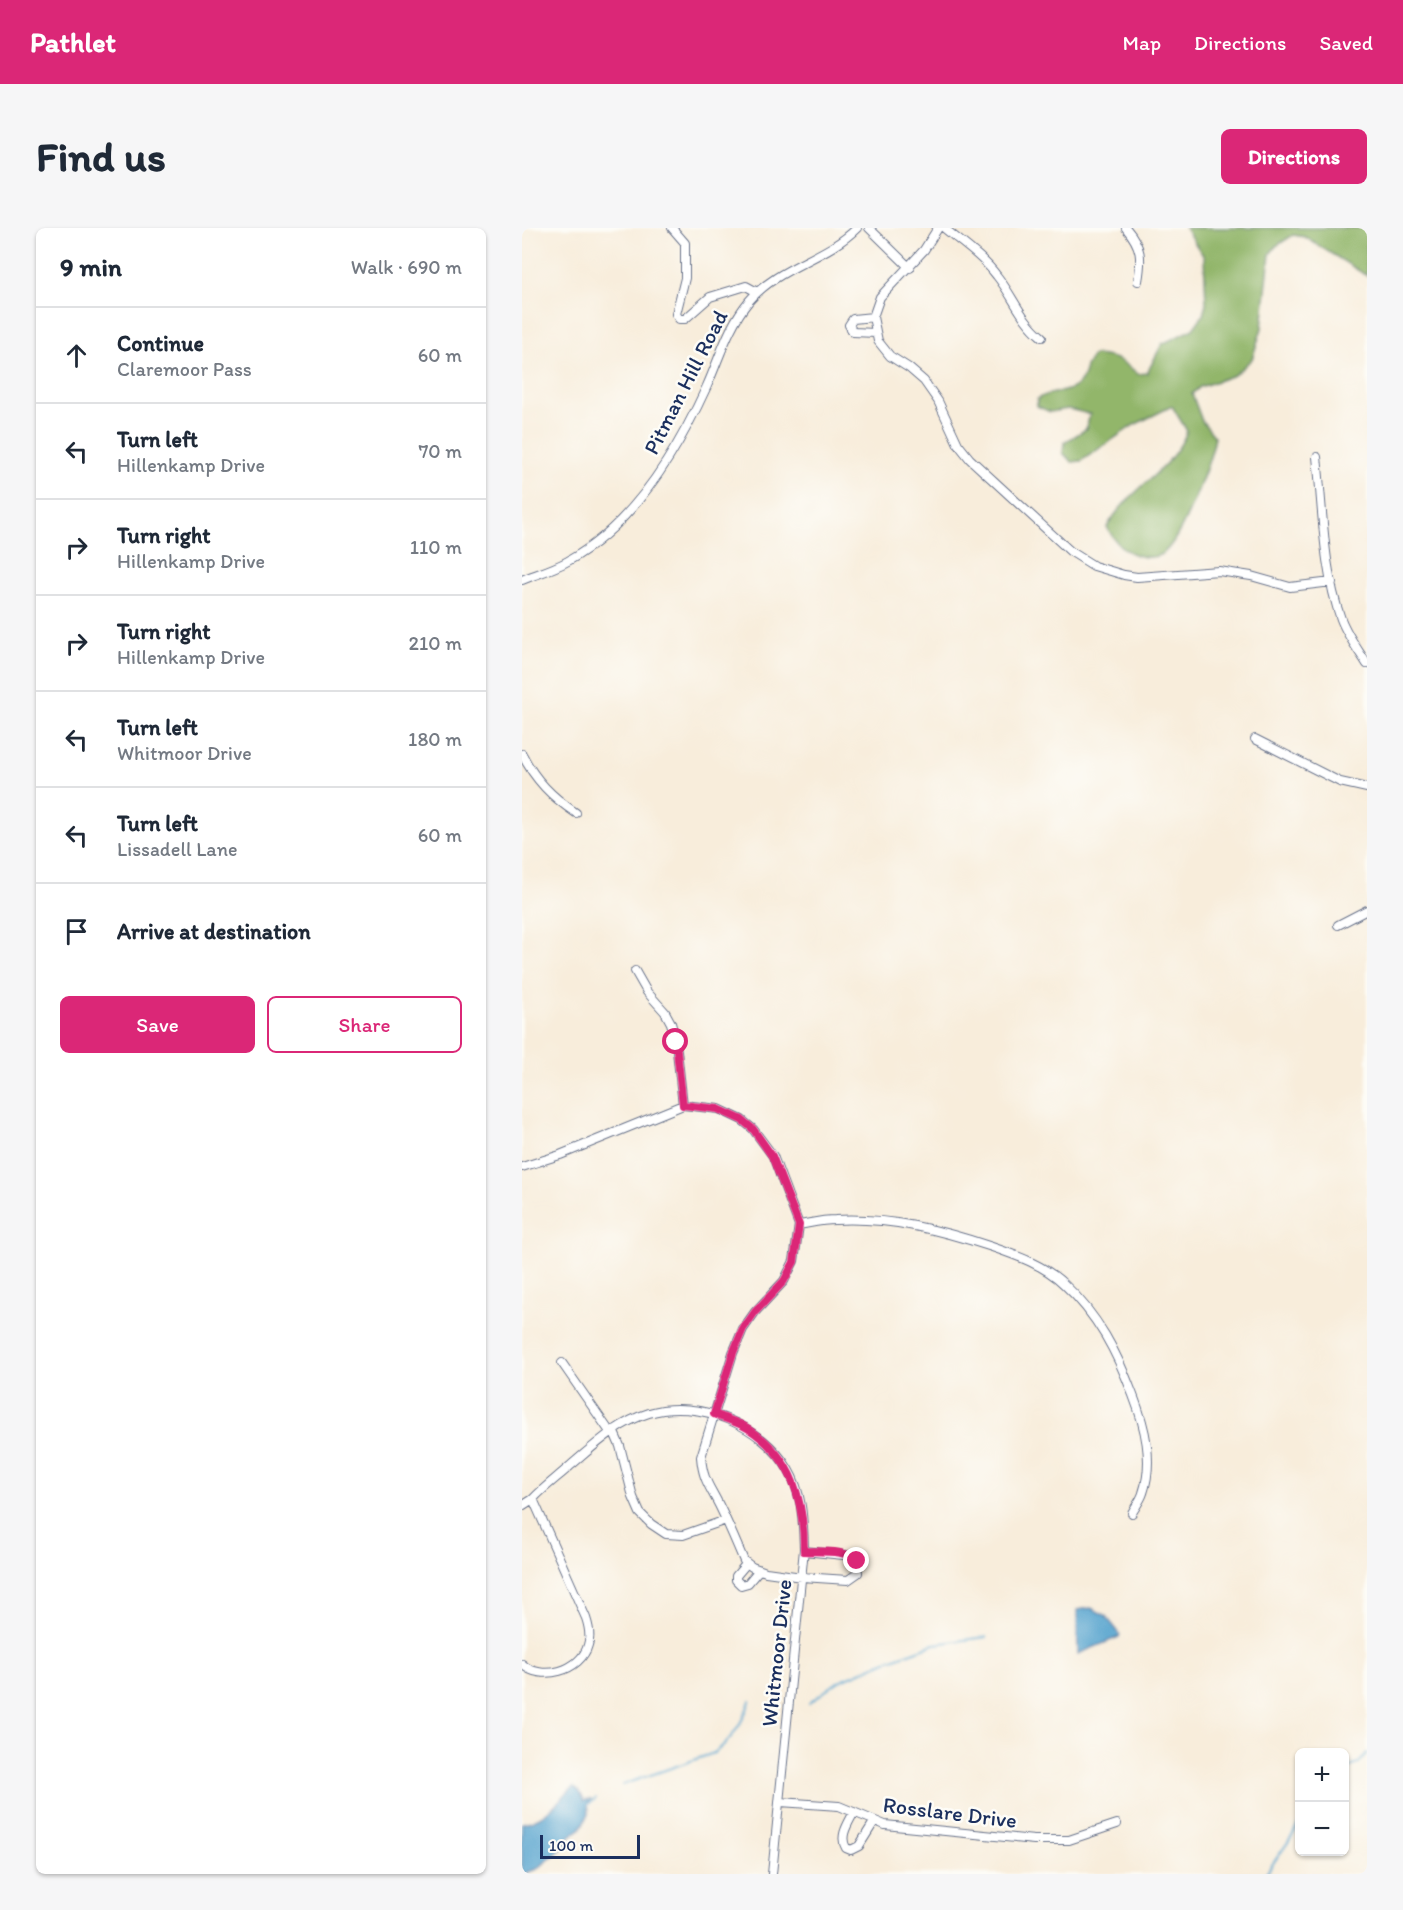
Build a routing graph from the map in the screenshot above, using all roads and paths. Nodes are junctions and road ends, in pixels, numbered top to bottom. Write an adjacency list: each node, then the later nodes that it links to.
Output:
1 (672, 228): 9 (street)
2 (857, 228): 9 (street, Pitman Hill Road)
3 (869, 228): 7 (street)
4 (938, 228): 7 (street)
5 (944, 228): 12 (street)
6 (1126, 228): 8 (street)
7 (910, 268): 10 (street)
8 (1138, 281)
9 (757, 292): 14 (street, Pitman Hill Road)
10 (873, 317): 11 (street); 11 (street)
11 (876, 333): 15 (street)
12 (1042, 337)
13 (1317, 458): 15 (street)
14 (522, 580)
15 (1332, 582): 16 (street)
16 (1367, 663)
17 (1255, 739): 19 (street)
18 (522, 754): 20 (street)
19 (1367, 788)
20 (576, 813)
21 (1367, 910): 22 (street)
22 (1338, 925)
23 (635, 971): 24 (street)
24 (683, 1105): 25 (street); 26 (street)
25 (522, 1167)
26 (799, 1225): 28 (street); 32 (street)
27 (562, 1363): 29 (street)
28 (714, 1414): 29 (street, Whitmoor Drive); 33 (street); 34 (street, Whitmoor Drive)
29 (611, 1431): 30 (street, Whitmoor Drive); 33 (street)
30 (533, 1499): 31 (street, Whitmoor Drive); 38 (street)
31 (522, 1506)
32 (1132, 1513)
33 (726, 1520): 35 (street)
34 (804, 1551): 37 (street, Whitmoor Drive); 37 (street)
35 (747, 1563): 36 (street); 36 (street)
36 (759, 1570): 37 (street)
37 (802, 1577): 39 (street, Whitmoor Drive)
38 (522, 1664)
39 (780, 1802): 40 (street, Rosslare Drive); 43 (street, Whitmoor Drive)
40 (854, 1812): 41 (street, Rosslare Drive); 41 (street)
41 (874, 1822): 42 (street, Rosslare Drive)
42 (1117, 1824)
43 (772, 1874)

